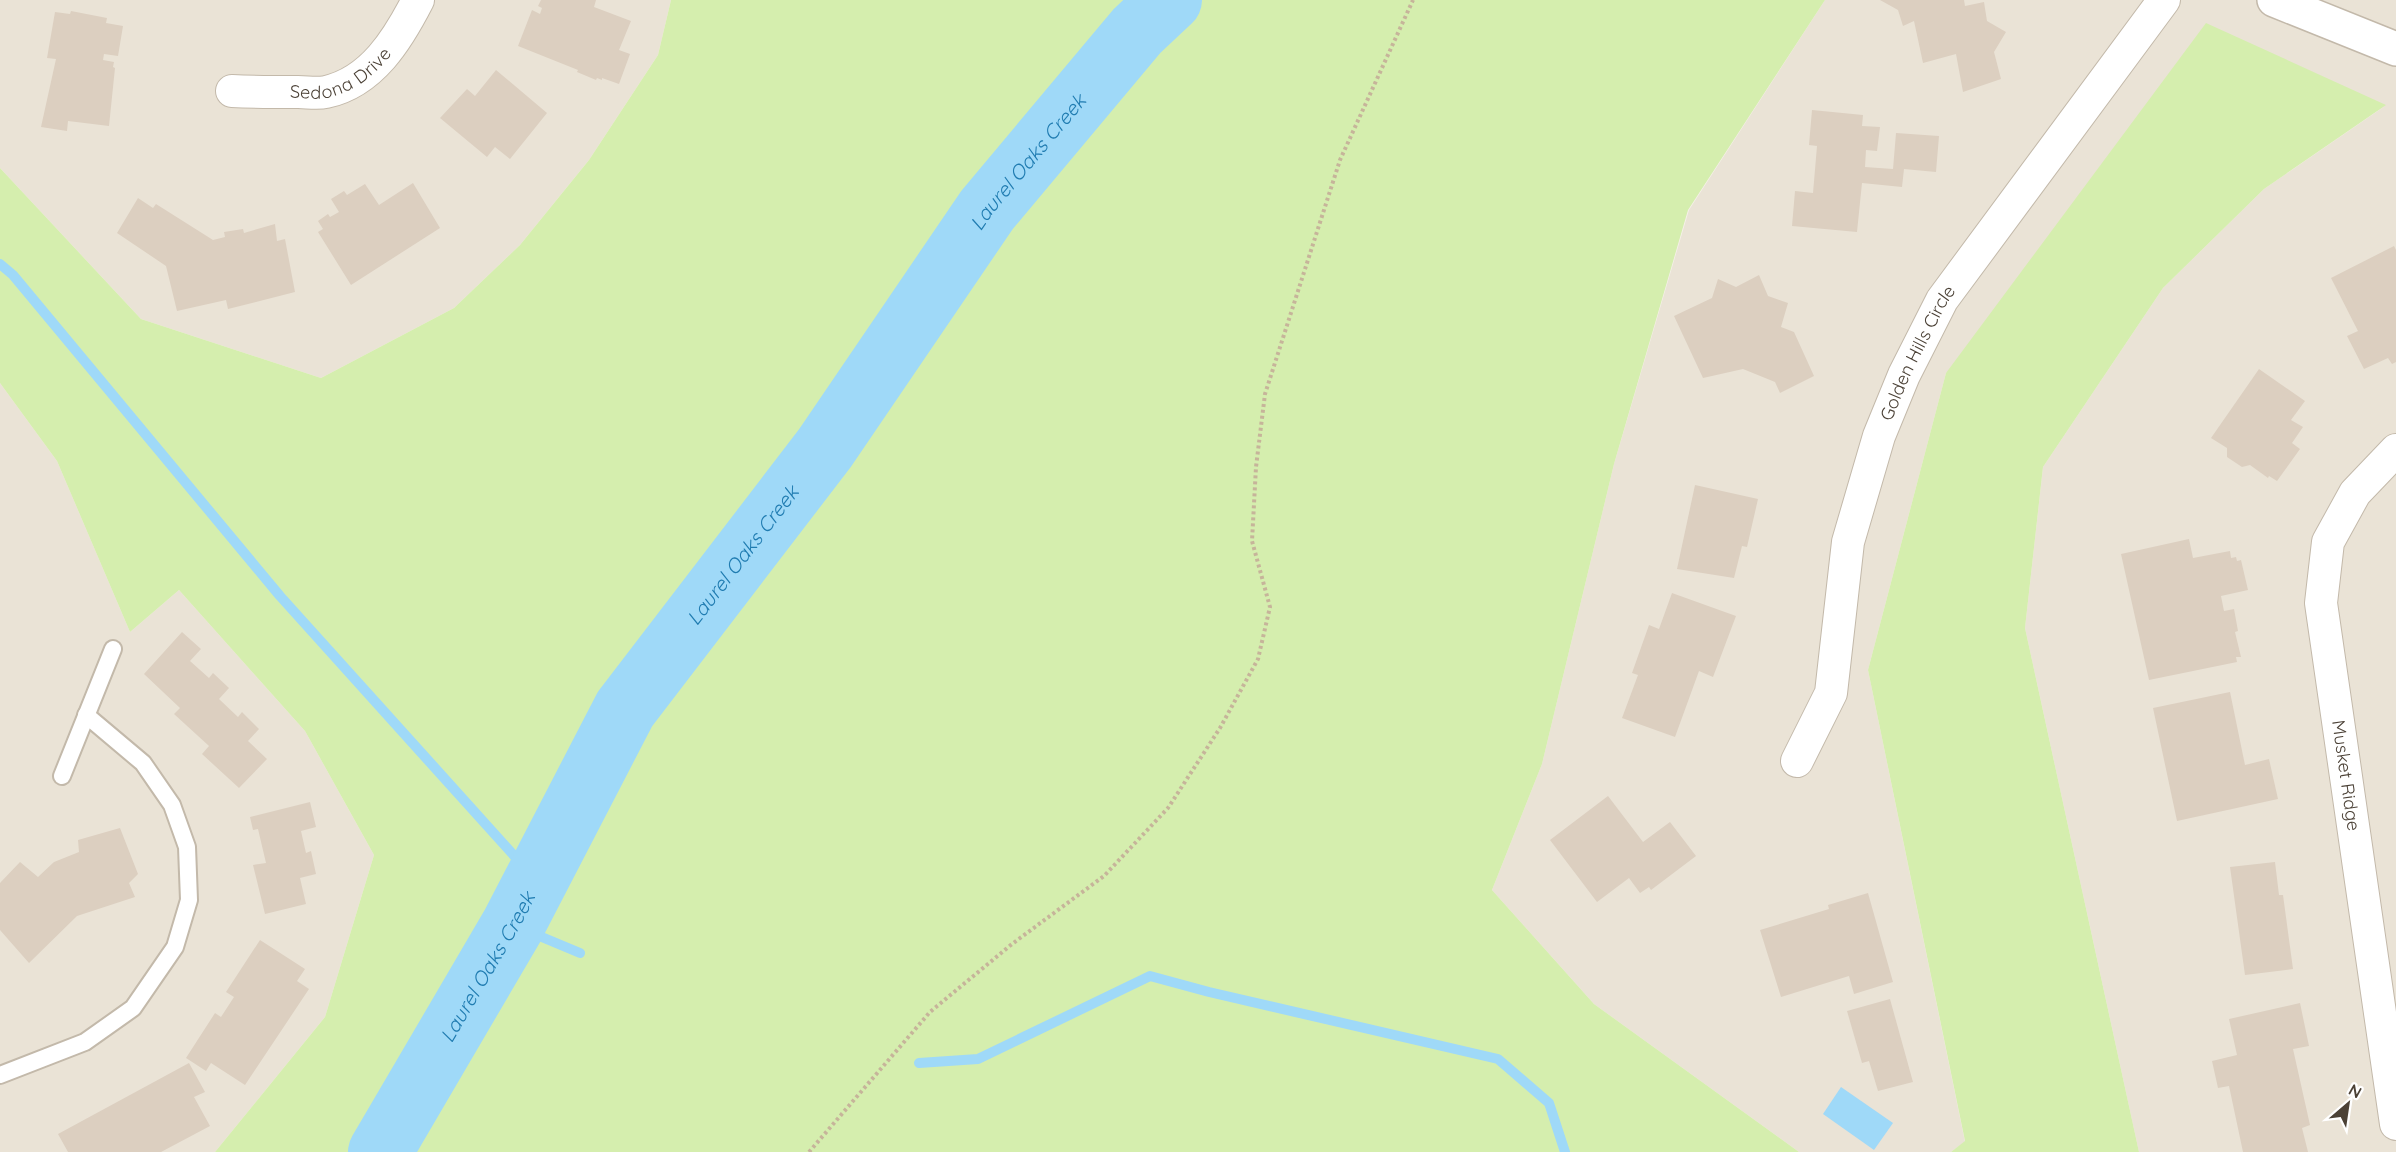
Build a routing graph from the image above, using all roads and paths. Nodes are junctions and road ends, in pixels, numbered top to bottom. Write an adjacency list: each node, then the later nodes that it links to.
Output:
1 (418, 0): 6 (street, Sedona Drive)
2 (1413, 0): 14 (path)
3 (2164, 0): 10 (street, Golden Hills Circle)
4 (2274, 0): 5 (street)
5 (2396, 49)
6 (232, 91)
7 (2396, 450): 13 (street, Musket Ridge)
8 (113, 649): 9 (lane)
9 (86, 715): 11 (lane); 12 (lane)
10 (1797, 761)
11 (62, 776)
12 (0, 1075)
13 (2396, 1124)
14 (809, 1152)

